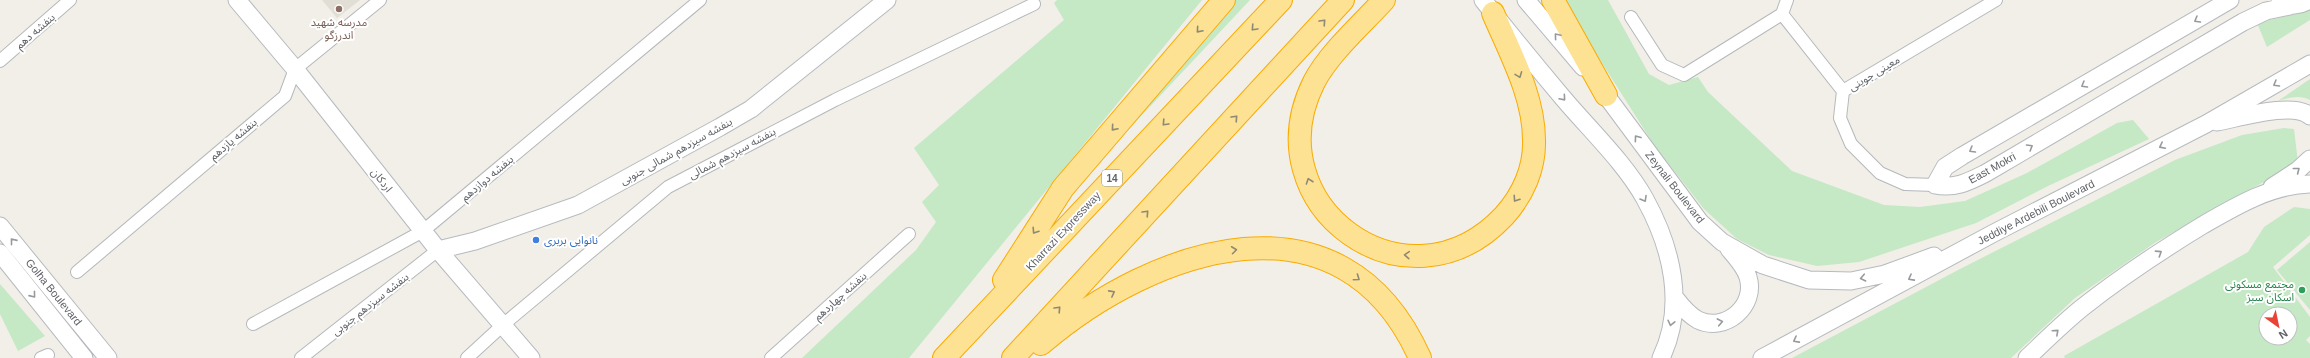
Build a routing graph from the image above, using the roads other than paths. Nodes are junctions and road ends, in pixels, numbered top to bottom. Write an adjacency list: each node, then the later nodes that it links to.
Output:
1 (70, 0): 21 (street, بنفشه دهم)
2 (237, 0): 23 (main road, اردکان)
3 (380, 0): 23 (street)
4 (700, 0): 33 (street, بنفشه دوازدهم)
5 (887, 0): 37 (main road, بنفشه سیزدهم شمالی جنوبی)
6 (1224, 0): 43 (highway, one-way to 43)
7 (1281, 0): 43 (highway, Kharrazi Expressway / 14, one-way to 43)
8 (1343, 0): 51 (highway, one-way to 8)
9 (1384, 0): 18 (highway, one-way to 9)
10 (1526, 0): 25 (main road, Zeynali Boulevard, one-way to 10)
11 (1552, 0): 25 (highway)
12 (1787, 0): 19 (street)
13 (1996, 0): 24 (street, معینی جوینی)
14 (2230, 0): 30 (main road, one-way to 30)
15 (2308, 0): 16 (main road, East Mokri)
16 (2283, 3): 30 (main road, East Mokri, one-way to 16)
17 (1034, 4): 42 (street, بنفشه سیزدهم شمالی)
18 (1488, 7): 40 (main road, one-way to 40)
19 (1782, 14): 20 (street); 24 (street)
20 (1631, 17)
21 (0, 62)
22 (2310, 64): 27 (main road, Jeddiye Ardebili Boulevard, one-way to 27)
23 (295, 69): 33 (main road, اردکان); 39 (street, بنفشه یازدهم)
24 (1843, 91): 30 (street, معینی جوینی)
25 (1606, 95): 36 (main road, Zeynali Boulevard, one-way to 25)
26 (2310, 116): 27 (main road)
27 (2206, 124): 35 (main road, Jeddiye Ardebili Boulevard, one-way to 35)
28 (2310, 159): 31 (main road, one-way to 28)
29 (2310, 184): 31 (main road)
30 (1935, 185)
31 (2260, 195): 56 (main road, one-way to 31)
32 (0, 226): 45 (main road, Golha Boulevard, one-way to 32)
33 (423, 231): 37 (main road, اردکان); 41 (street, بنفشه دوازدهم)
34 (909, 234): 49 (street, بنفشه چهاردهم)
35 (1992, 234): 36 (main road, Zeynali Boulevard, one-way to 36); 55 (main road, Jeddiye Ardebili Boulevard, one-way to 55)
36 (1722, 242): 40 (main road, one-way to 36)
37 (438, 250): 42 (main road, اردکان); 46 (street, بنفشه سیزدهم جنوبی)
38 (0, 253): 44 (main road, Golha Boulevard, one-way to 44)
39 (77, 272)
40 (1676, 299): 54 (main road, one-way to 54)
41 (253, 324)
42 (504, 324): 47 (street, بنفشه سیزدهم شمالی); 48 (main road, اردکان)
43 (973, 327): 50 (highway, Kharrazi Expressway / 14)
44 (84, 358)
45 (108, 358)
46 (301, 358)
47 (467, 358)
48 (531, 358)
49 (772, 358)
50 (944, 358)
51 (1013, 358)
52 (1025, 358): 53 (highway, one-way to 53)
53 (1420, 358)
54 (1661, 358)
55 (1762, 358)
56 (2027, 358)

